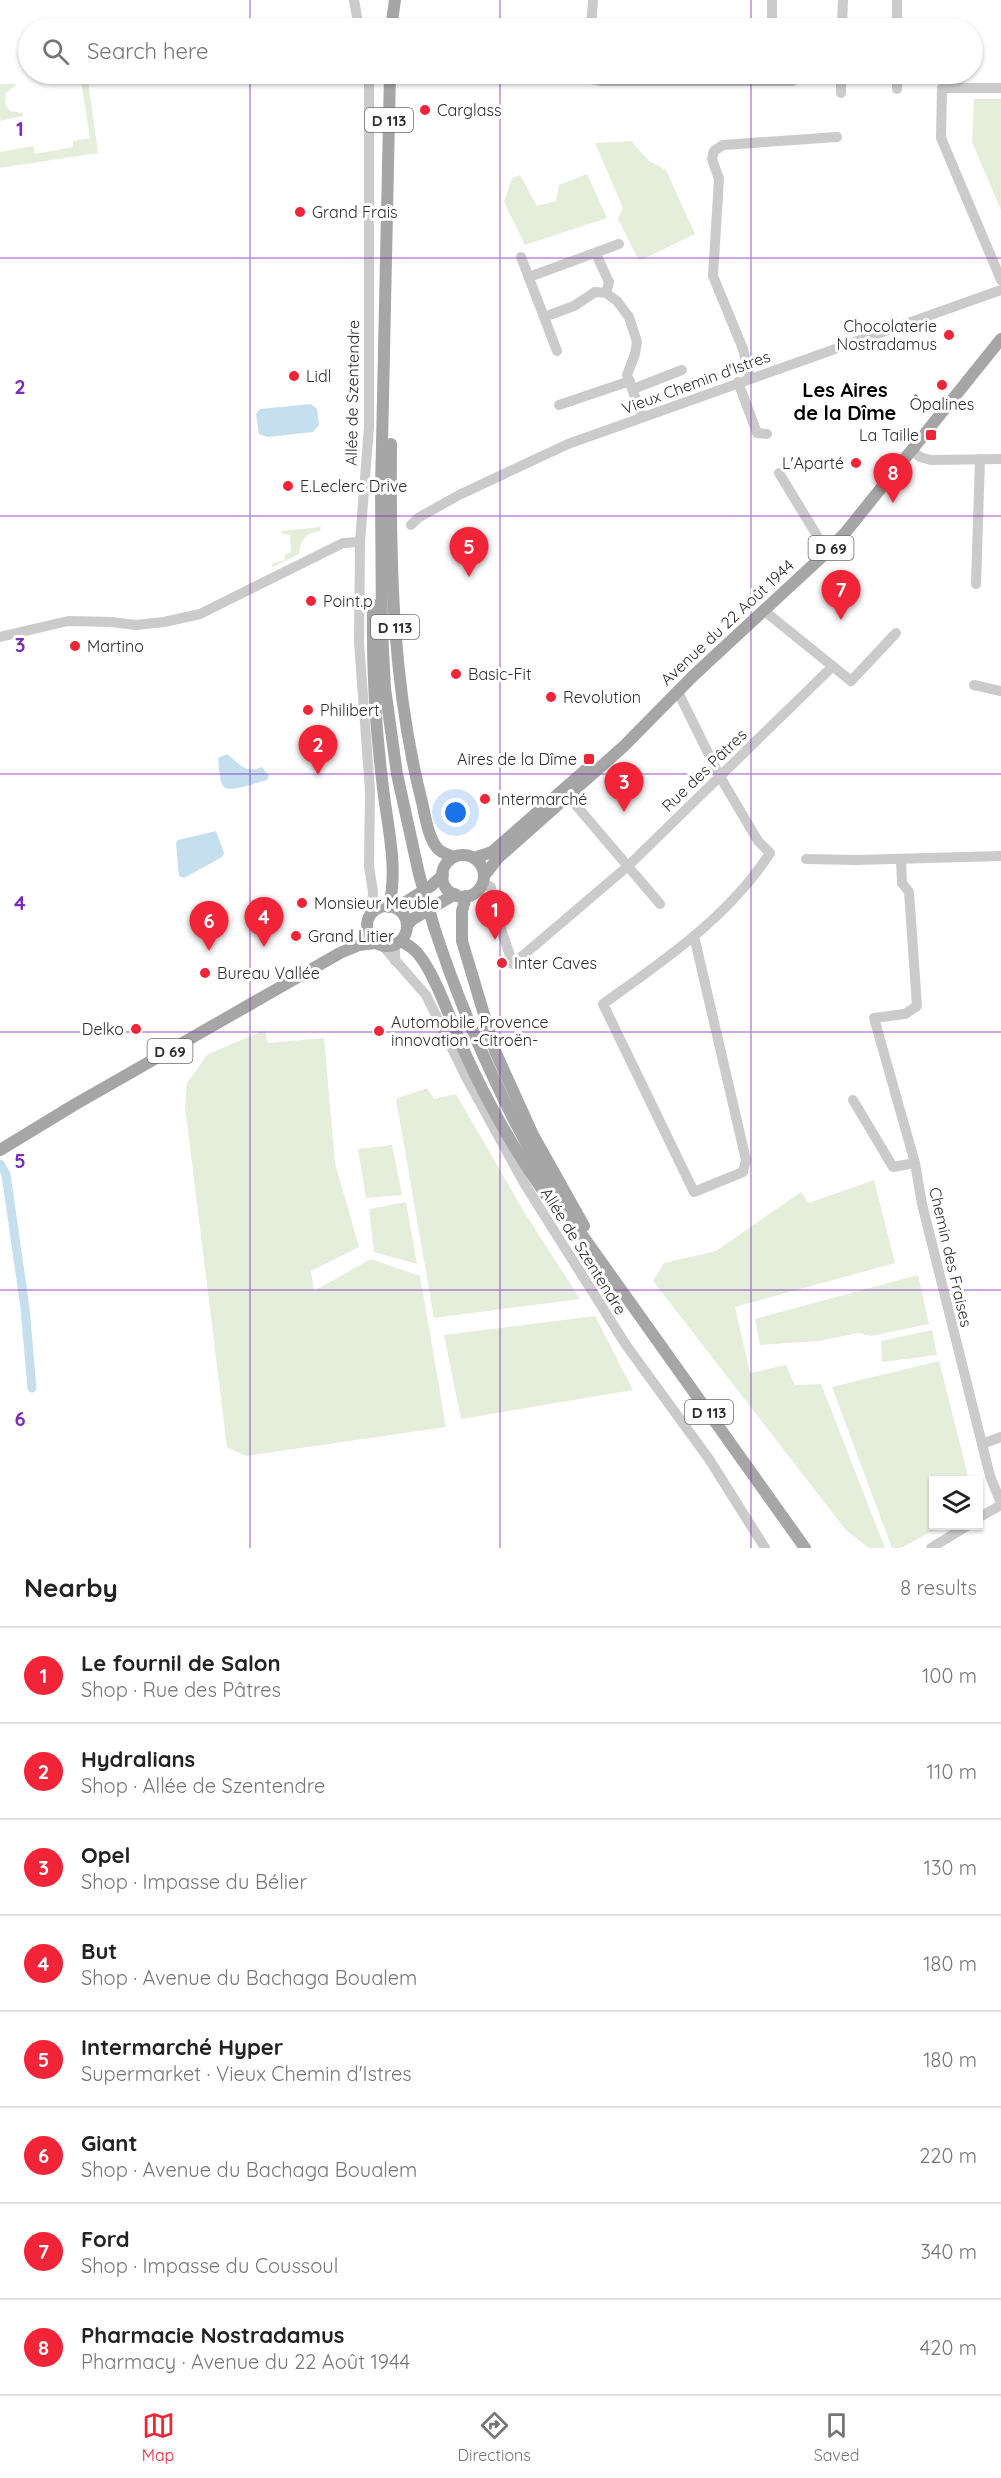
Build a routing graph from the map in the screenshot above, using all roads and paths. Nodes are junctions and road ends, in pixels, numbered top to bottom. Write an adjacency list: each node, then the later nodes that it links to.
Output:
1 (354, 0): 8 (street)
2 (387, 0): 9 (main road)
3 (395, 0): 10 (main road)
4 (593, 0): 11 (street)
5 (772, 0): 12 (street)
6 (843, 0): 13 (street)
7 (897, 0): 14 (street)
8 (357, 18)
9 (390, 18)
10 (392, 18)
11 (592, 18)
12 (772, 18)
13 (842, 18)
14 (897, 18)
15 (369, 84): 48 (street, Allée de Szentendre)
16 (390, 84): 35 (main road, D 113)
17 (841, 84): 21 (street)
18 (897, 84): 20 (street)
19 (1001, 88): 27 (street)
20 (897, 89)
21 (841, 93)
22 (837, 137): 34 (street)
23 (619, 244): 24 (street)
24 (596, 254): 26 (street); 29 (street)
25 (521, 257): 26 (street)
26 (529, 277): 30 (street)
27 (1001, 280)
28 (1001, 290): 34 (street, Vieux Chemin d'Istres)
29 (606, 293): 30 (street); 37 (street)
30 (544, 317): 32 (street)
31 (1001, 339): 41 (main road, Avenue du 22 Août 1944 / D 69)
32 (557, 351)
33 (682, 370): 37 (street)
34 (750, 378): 36 (street, Vieux Chemin d'Istres)
35 (385, 382): 45 (main road, D 113); 63 (main road, D 113)
36 (738, 382): 39 (street, Vieux Chemin d'Istres); 40 (street)
37 (631, 385): 38 (street); 39 (street)
38 (559, 405)
39 (642, 416): 46 (street, Vieux Chemin d'Istres)
40 (767, 434)
41 (912, 450): 42 (street); 49 (main road, Avenue du 22 Août 1944 / D 69)
42 (980, 459): 43 (street); 47 (street)
43 (1001, 459)
44 (779, 473): 49 (street)
45 (381, 490): 73 (main road); 87 (main road, D 113, bridge)
46 (411, 525)
47 (977, 540): 50 (street); 51 (street)
48 (360, 542): 54 (street); 70 (street, Allée de Szentendre)
49 (827, 552): 52 (main road, Avenue du 22 Août 1944 / D 69)
50 (969, 552)
51 (976, 584)
52 (763, 610): 55 (street); 58 (main road, Avenue du 22 Août 1944 / D 69)
53 (896, 633): 55 (street)
54 (0, 637)
55 (833, 666): 59 (street, Rue des Pâtres)
56 (974, 685): 57 (street)
57 (1001, 691)
58 (678, 692): 59 (street); 60 (main road, Avenue du 22 Août 1944 / D 69)
59 (719, 775): 67 (street, Rue des Pâtres); 77 (street)
60 (565, 794): 61 (main road, Avenue du 22 Août 1944 / D 69); 67 (street)
61 (542, 814): 64 (main road, Avenue du 22 Août 1944 / D 69); 69 (main road, Avenue du 22 Août 1944 / D 69)
62 (1001, 856): 66 (street)
63 (454, 857): 64 (main road); 68 (main road)
64 (474, 858): 69 (main road)
65 (806, 859): 66 (street)
66 (902, 860): 86 (street, Chemin des Fraises)
67 (628, 866): 69 (street, Rue des Pâtres); 72 (street)
68 (443, 874): 71 (main road); 73 (main road)
69 (483, 879): 71 (main road)
70 (373, 892): 73 (street); 74 (street, Allée de Szentendre)
71 (460, 895): 75 (main road); 88 (main road)
72 (660, 904)
73 (390, 907): 74 (main road); 75 (main road)
74 (372, 913): 76 (main road)
75 (407, 925): 78 (main road)
76 (367, 928): 79 (main road); 81 (main road, D 69)
77 (694, 936): 80 (street); 82 (street)
78 (398, 943): 79 (main road); 83 (street); 87 (main road)
79 (379, 944): 81 (main road, D 69); 83 (street, Allée de Szentendre)
80 (682, 947): 82 (street); 82 (street)
81 (340, 953): 85 (main road, D 69)
82 (700, 954)
83 (394, 961): 94 (street, Allée de Szentendre)
84 (853, 1100): 86 (street)
85 (0, 1150)
86 (915, 1163): 90 (street, Chemin des Fraises)
87 (560, 1204): 88 (main road, D 113)
88 (599, 1257): 95 (main road, D 113)
89 (1001, 1437): 90 (street)
90 (982, 1443): 91 (street, Chemin des Fraises)
91 (1001, 1504): 92 (street)
92 (983, 1515)
93 (960, 1530): 96 (street)
94 (765, 1548)
95 (805, 1548)
96 (931, 1548)

